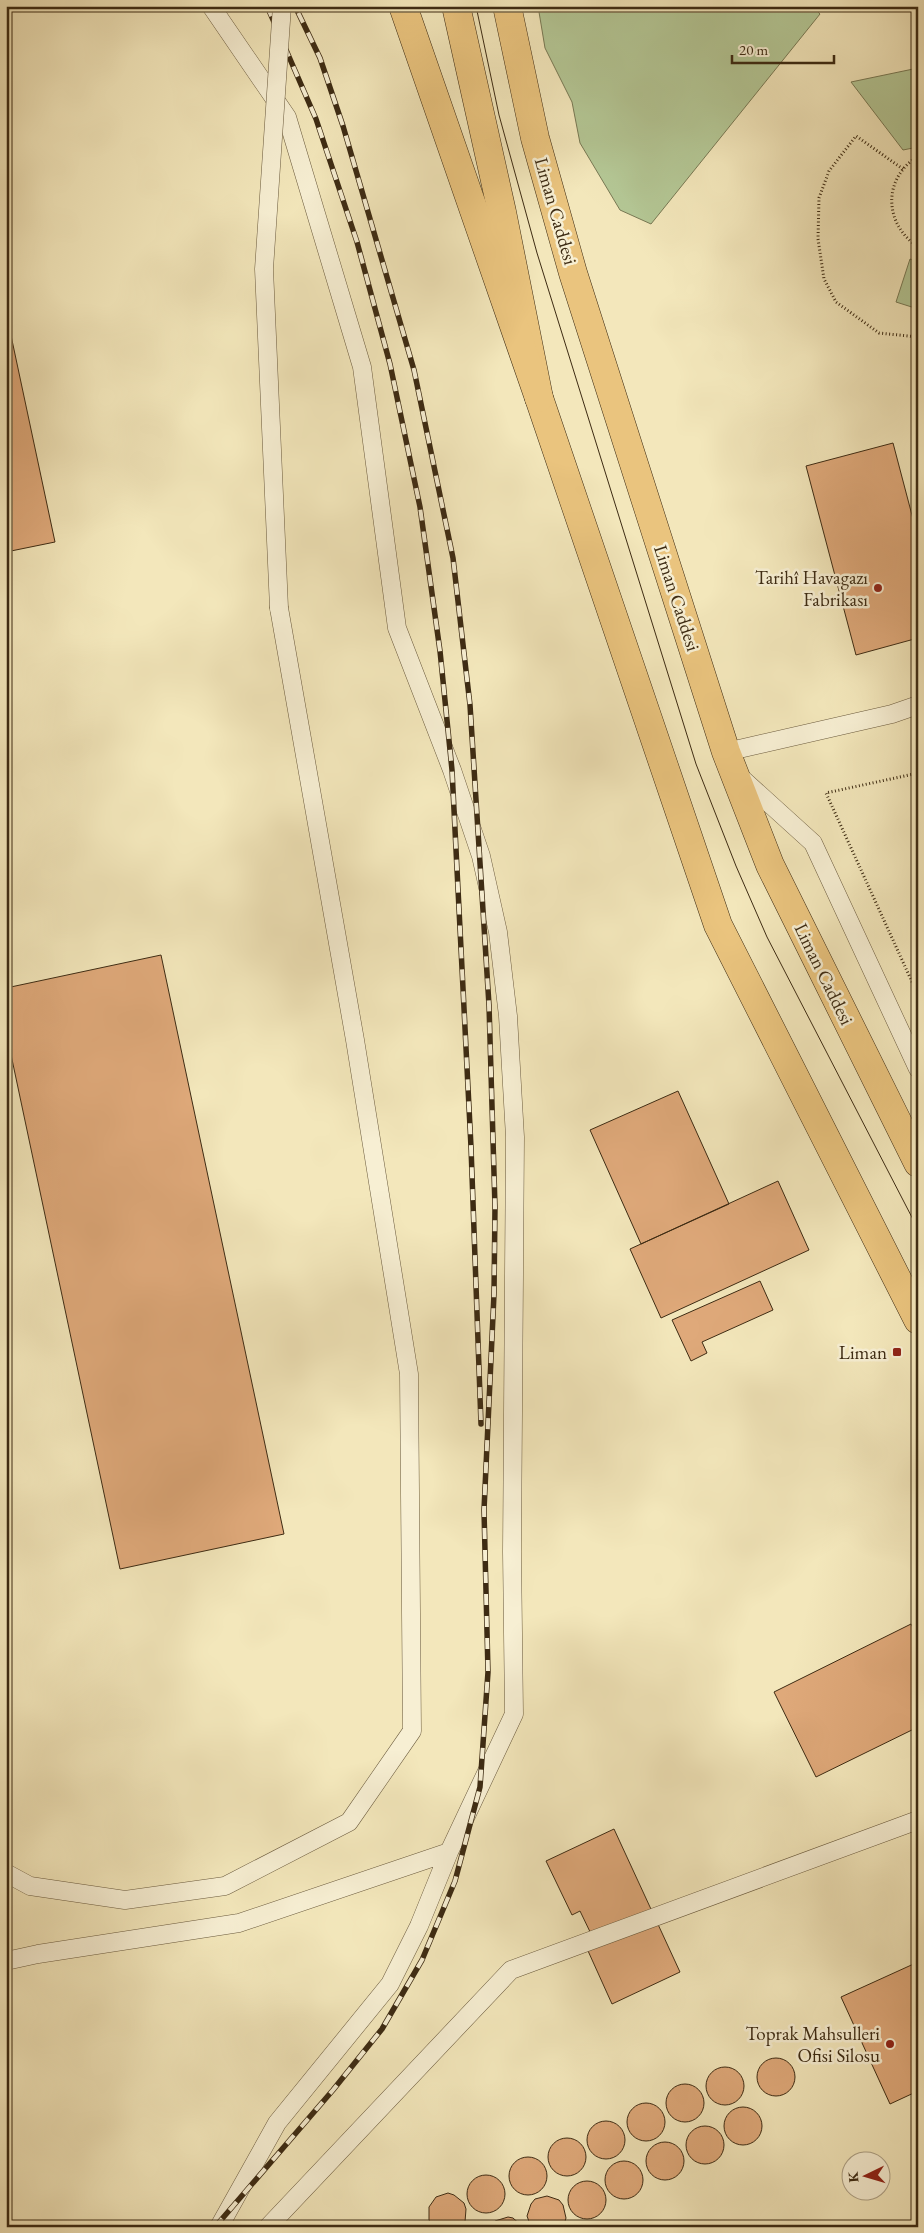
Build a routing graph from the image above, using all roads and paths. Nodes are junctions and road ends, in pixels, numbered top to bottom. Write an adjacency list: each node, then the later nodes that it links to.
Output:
1 (210, 6): 19 (lane)
2 (282, 6): 20 (lane, bridge)
3 (403, 6): 10 (main road)
4 (456, 6): 10 (main road)
5 (507, 6): 12 (main road, Liman Caddesi)
6 (918, 156): 7 (path)
7 (903, 169): 8 (path); 9 (path)
8 (918, 247)
9 (918, 337)
10 (539, 398): 17 (main road)
11 (918, 705): 12 (lane)
12 (729, 761): 15 (lane); 16 (main road, Liman Caddesi)
13 (918, 774): 14 (path)
14 (918, 995)
15 (918, 1068)
16 (918, 1163)
17 (918, 1320)
18 (918, 1820): 23 (lane)
19 (449, 1852): 21 (lane); 22 (lane)
20 (6, 1873)
21 (6, 1962)
22 (219, 2227)
23 (268, 2227)

